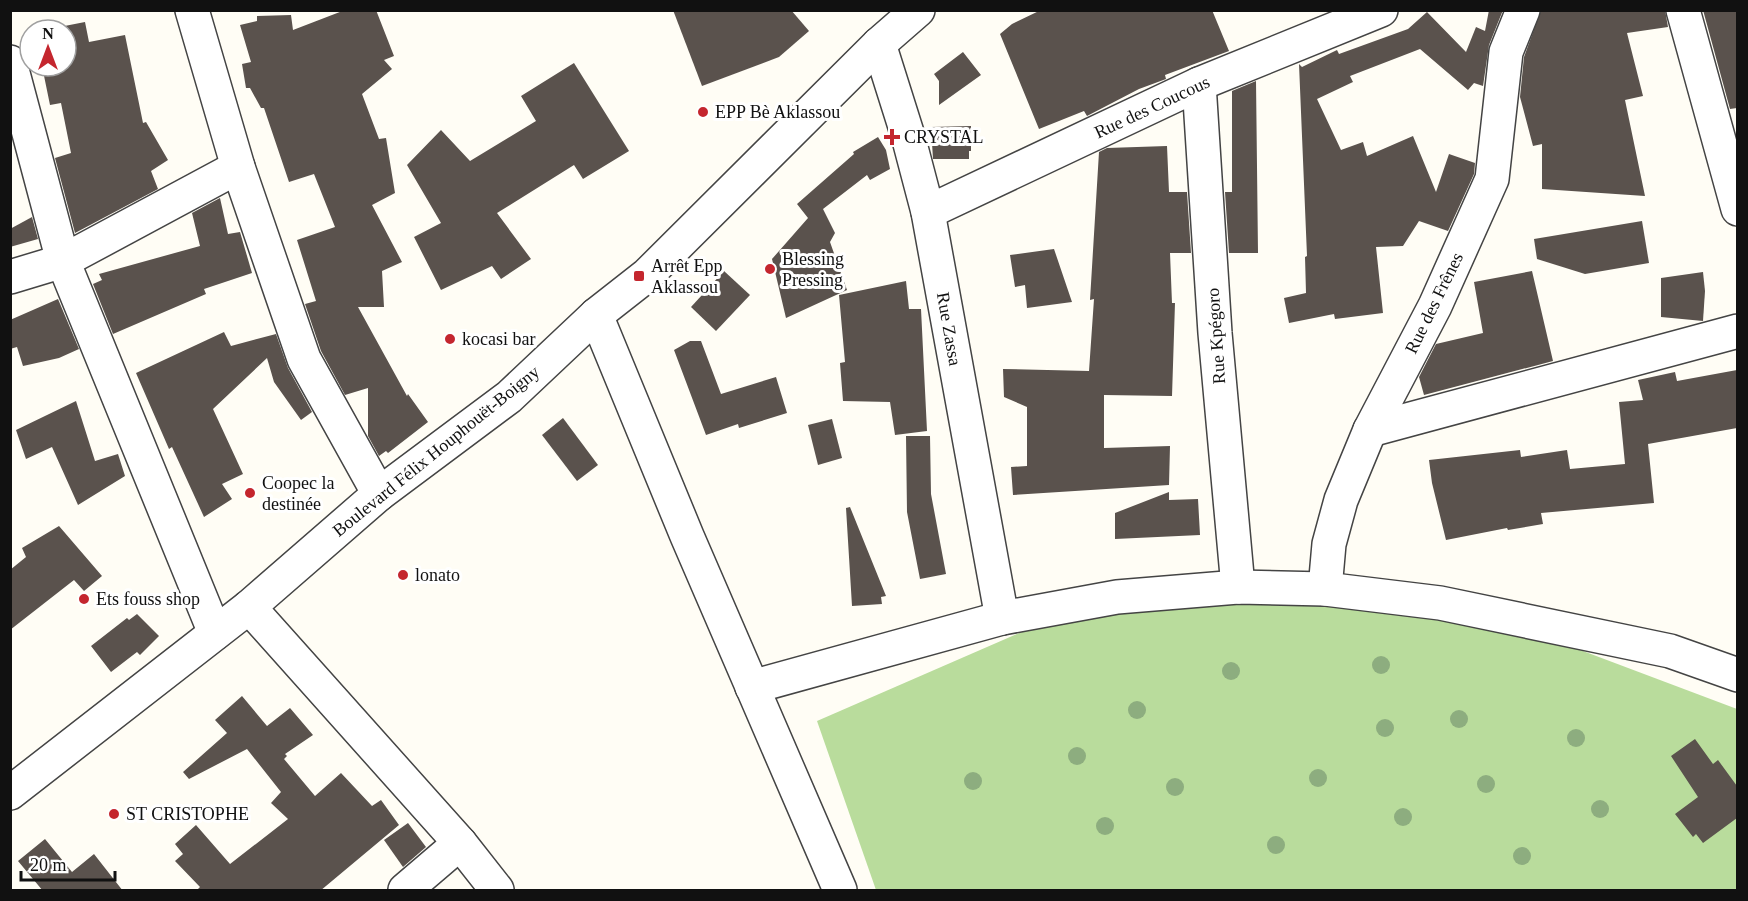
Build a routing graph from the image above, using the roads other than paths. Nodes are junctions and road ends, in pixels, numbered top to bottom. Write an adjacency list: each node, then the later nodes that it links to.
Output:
1 (192, 10): 9 (street)
2 (918, 10): 6 (street, Boulevard Félix Houphouët-Boigny)
3 (1381, 10): 8 (street, Rue des Coucous)
4 (1523, 10): 16 (street, Rue des Frênes)
5 (1683, 10): 10 (street)
6 (879, 44): 11 (street, Rue Zassa); 14 (street, Boulevard Félix Houphouët-Boigny)
7 (10, 62): 12 (street)
8 (1199, 84): 11 (street, Rue des Coucous); 18 (street, Rue Kpégoro)
9 (238, 167): 12 (street); 17 (street)
10 (1737, 209)
11 (928, 212): 21 (street, Rue Zassa)
12 (63, 261): 13 (street); 22 (street)
13 (10, 277)
14 (596, 315): 17 (street, Boulevard Félix Houphouët-Boigny); 24 (street)
15 (1737, 331): 16 (street)
16 (1370, 430): 19 (street, Rue des Frênes)
17 (379, 494): 20 (street, Boulevard Félix Houphouët-Boigny)
18 (1238, 588): 19 (street); 21 (street)
19 (1325, 589): 23 (street)
20 (249, 607): 22 (street, Boulevard Félix Houphouët-Boigny); 26 (street)
21 (1002, 618): 24 (street)
22 (215, 633): 25 (street, Boulevard Félix Houphouët-Boigny)
23 (1737, 675)
24 (752, 687): 29 (street)
25 (10, 793)
26 (460, 843): 27 (street); 28 (street)
27 (405, 891)
28 (497, 891)
29 (840, 891)

